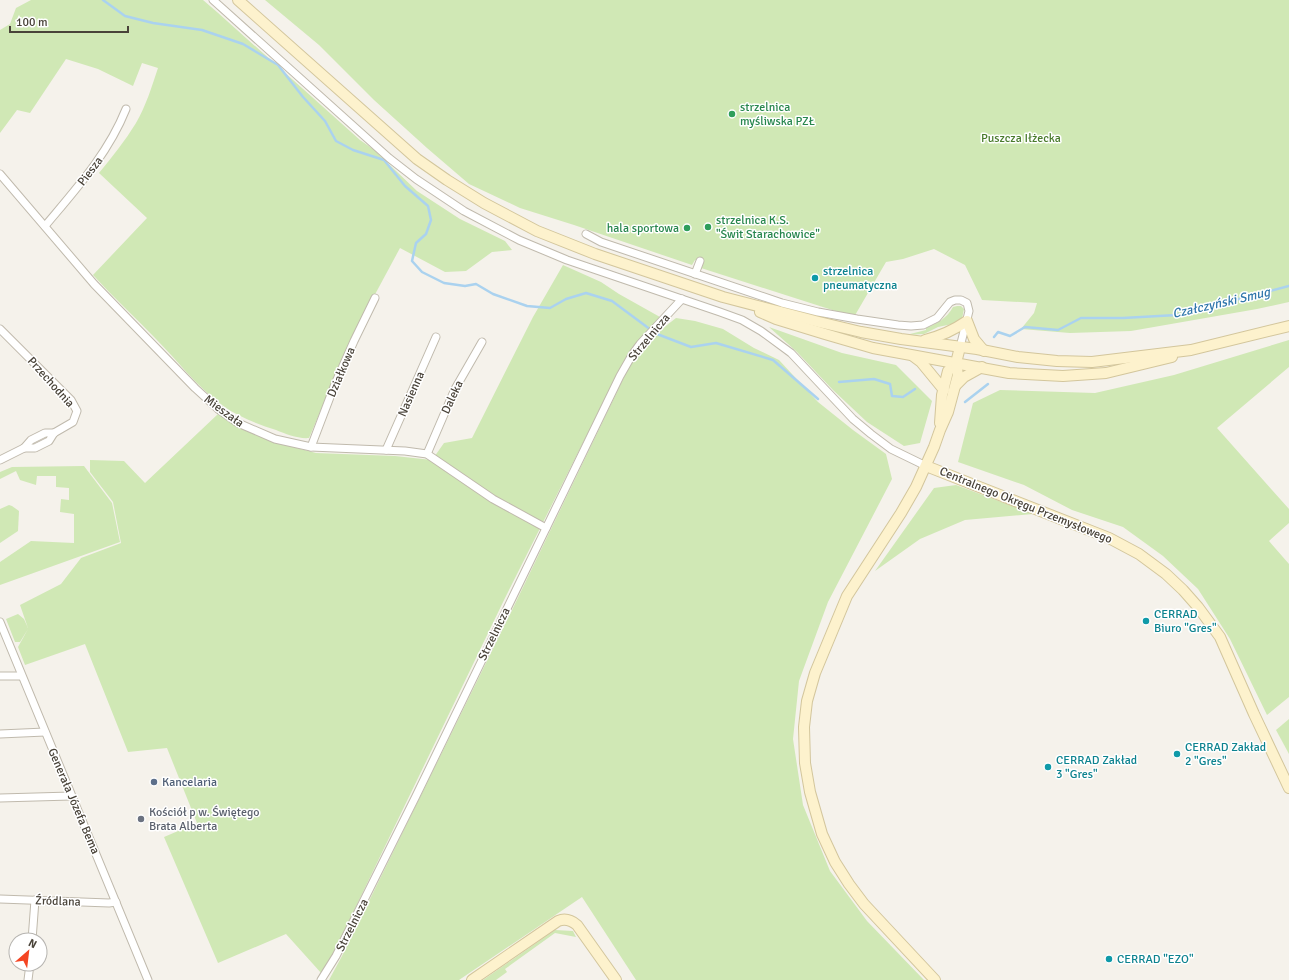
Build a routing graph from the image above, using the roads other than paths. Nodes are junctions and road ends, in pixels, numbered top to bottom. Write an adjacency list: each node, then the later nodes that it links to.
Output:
1 (213, 0): 11 (street)
2 (238, 0): 9 (main road)
3 (126, 109): 5 (street, Piesza)
4 (0, 174): 5 (street, Mieszała)
5 (45, 226): 27 (street, Mieszała)
6 (586, 234): 8 (street)
7 (700, 261): 8 (street)
8 (695, 274): 12 (street)
9 (724, 297): 17 (main road); 21 (main road)
10 (375, 298): 27 (street, Działkowa)
11 (682, 299): 31 (street); 32 (street, Strzelnicza)
12 (967, 321): 17 (main road); 18 (street); 20 (main road)
13 (1289, 326): 19 (main road)
14 (0, 329): 30 (street, Przechodnia)
15 (436, 337): 28 (street, Nasienna)
16 (482, 342): 29 (street, Daleka)
17 (919, 342): 18 (main road)
18 (960, 347): 20 (main road); 22 (main road)
19 (1191, 350): 20 (main road); 23 (main road)
20 (984, 351)
21 (912, 355): 22 (main road); 25 (main road)
22 (956, 363): 23 (main road); 24 (main road); 25 (main road)
23 (982, 367): 24 (main road)
24 (955, 387): 26 (main road)
25 (944, 390): 26 (main road)
26 (940, 430): 31 (main road)
27 (311, 447): 28 (street, Mieszała)
28 (386, 450): 29 (street, Mieszała)
29 (427, 454): 32 (street, Mieszała)
30 (0, 460)
31 (926, 466): 38 (main road, Centralnego Okręgu Przemysłowego); 49 (main road, Centralnego Okręgu Przemysłowego)
32 (546, 528): 46 (street, Strzelnicza)
33 (0, 622): 35 (street, Generała Józefa Bema)
34 (0, 676): 35 (street)
35 (21, 676): 36 (street, Generała Józefa Bema)
36 (45, 732): 37 (street); 39 (street, Generała Józefa Bema)
37 (0, 734)
38 (1289, 788)
39 (71, 796): 40 (street); 43 (street, Generała Józefa Bema)
40 (0, 798)
41 (0, 899): 42 (street, Źródlana)
42 (35, 900): 43 (street, Źródlana); 44 (street)
43 (116, 902): 45 (street, Generała Józefa Bema)
44 (33, 932)
45 (148, 980)
46 (321, 980)
47 (472, 980): 48 (main road)
48 (616, 980)
49 (935, 980)

